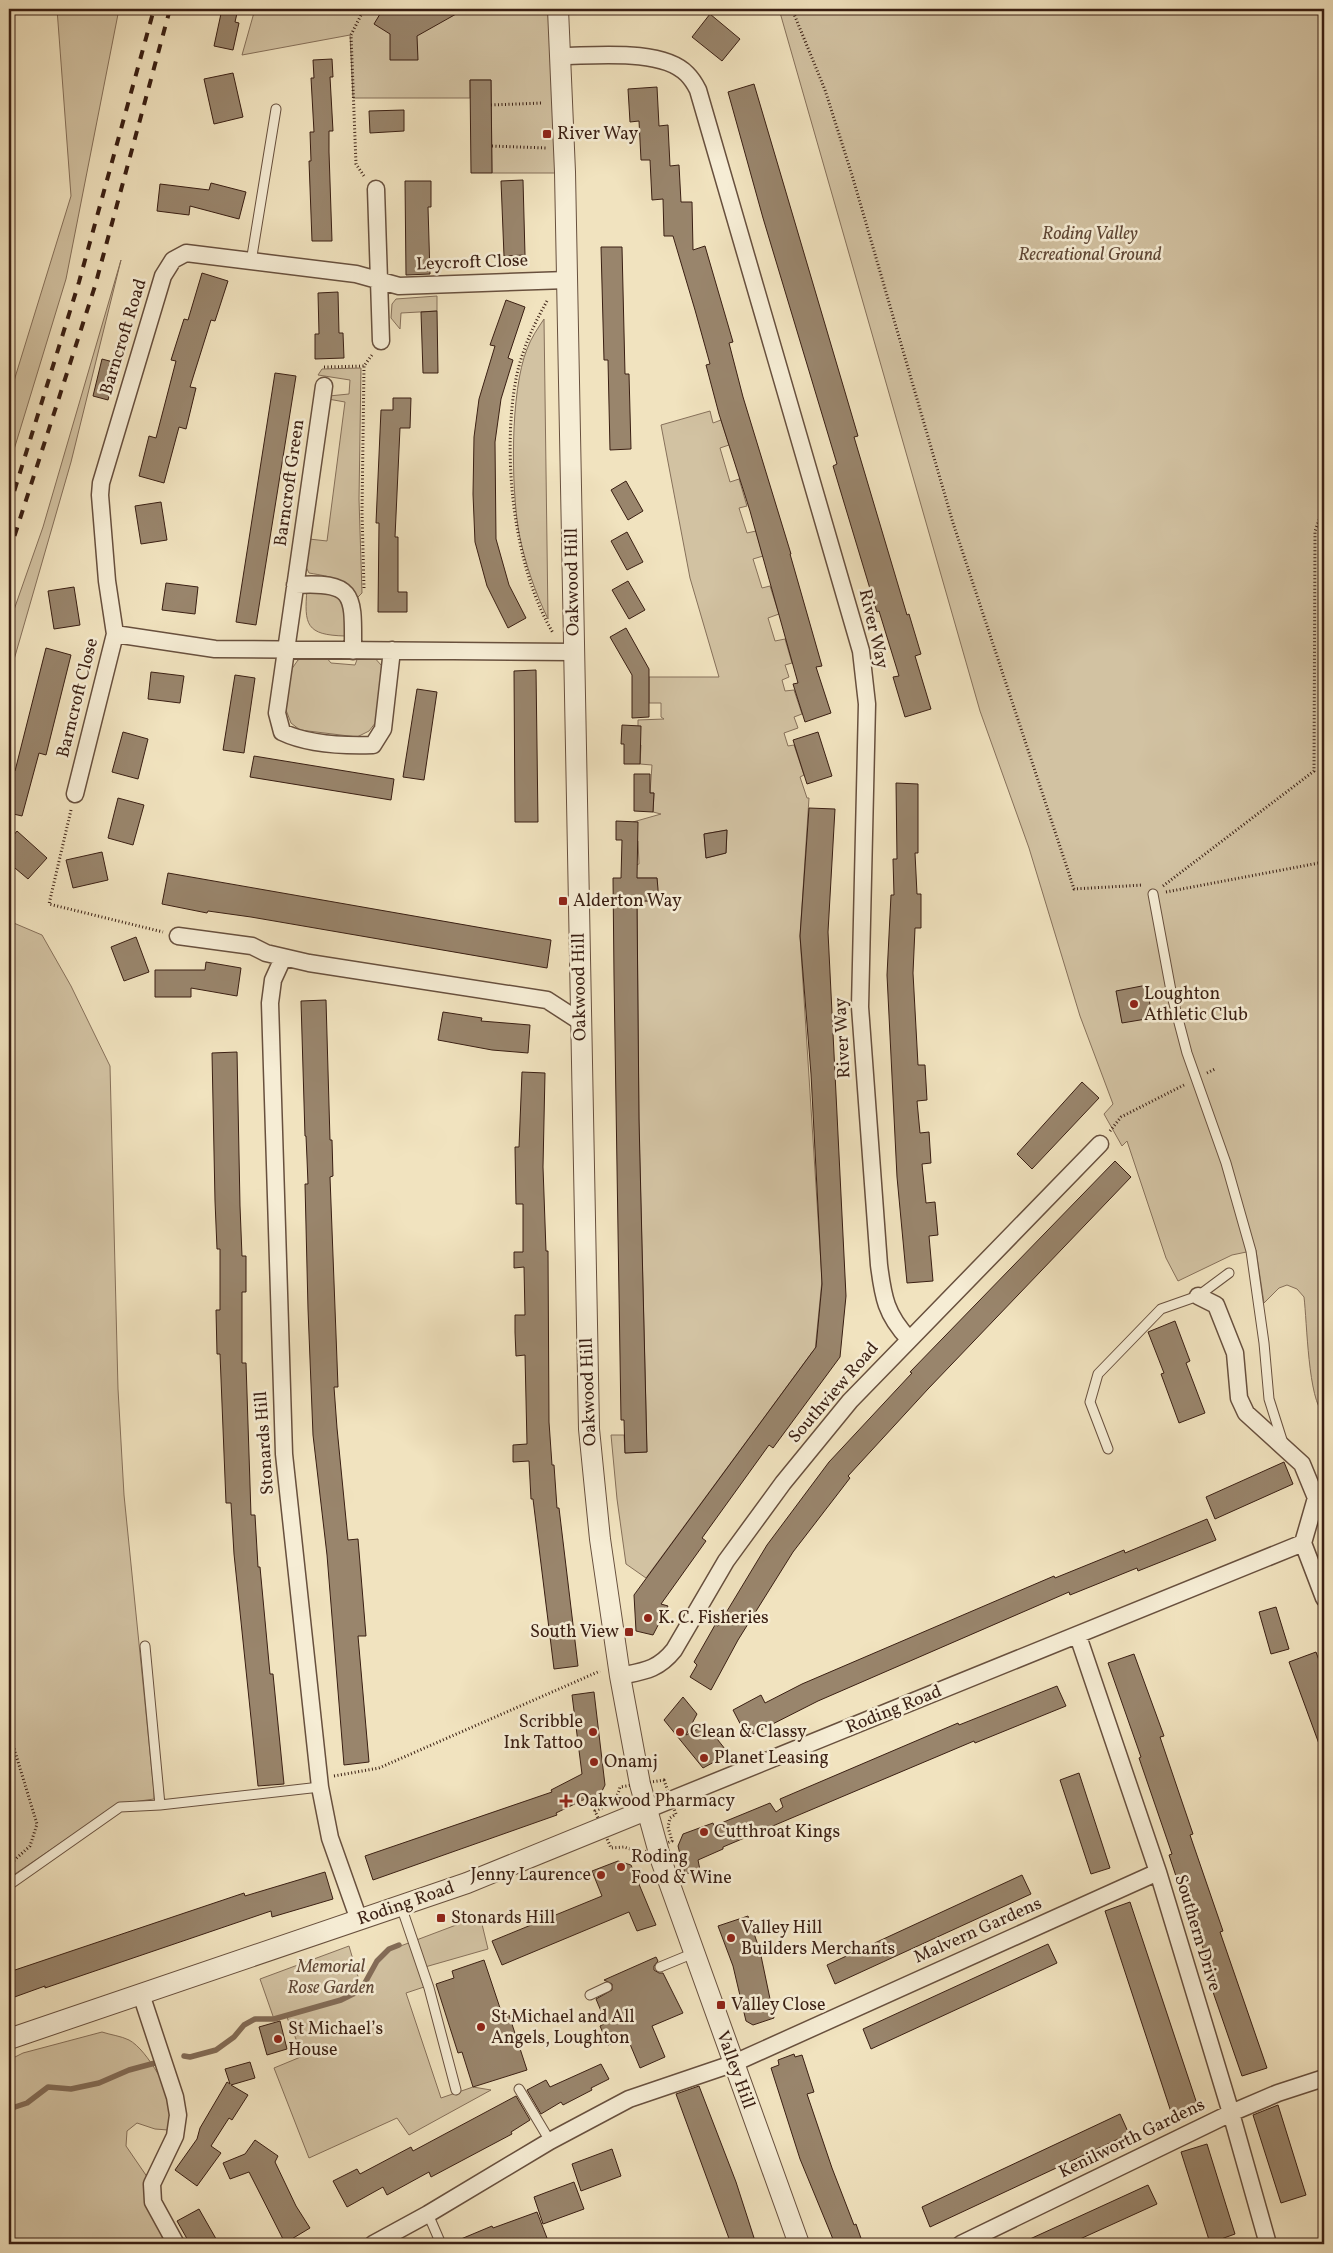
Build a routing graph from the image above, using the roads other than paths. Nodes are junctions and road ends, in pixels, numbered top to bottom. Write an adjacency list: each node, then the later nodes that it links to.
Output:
1 (558, 9): 2 (street, Oakwood Hill)
2 (560, 56): 6 (street, Oakwood Hill); 24 (street, River Way)
3 (276, 109): 5 (lane)
4 (376, 189): 7 (street)
5 (251, 262): 7 (street, Barncroft Road); 11 (street, Barncroft Road)
6 (567, 280): 7 (street, Leycroft Close); 15 (street, Oakwood Hill)
7 (380, 281): 8 (street)
8 (381, 341)
9 (324, 386): 10 (street, Barncroft Green)
10 (295, 585): 12 (street, Barncroft Green); 14 (street)
11 (115, 634): 12 (street, Barncroft Close); 16 (street, Barncroft Close)
12 (287, 649): 13 (street); 14 (street, Barncroft Close)
13 (392, 650): 14 (street, Barncroft Close); 15 (street, Barncroft Close)
14 (353, 651)
15 (574, 652): 20 (street, Oakwood Hill)
16 (75, 794)
17 (1153, 894): 26 (lane)
18 (178, 936): 19 (street)
19 (282, 958): 20 (street); 33 (street, Stonards Hill)
20 (581, 1022): 32 (street, Oakwood Hill)
21 (1100, 1144): 24 (street, Southview Road)
22 (1229, 1274): 23 (lane)
23 (1198, 1296): 25 (lane); 26 (street)
24 (909, 1339): 32 (street, Southview Road)
25 (1108, 1449)
26 (1286, 1450): 27 (street)
27 (1320, 1496): 28 (street)
28 (1303, 1543): 29 (street); 30 (street, Roding Road)
29 (1324, 1598)
30 (1078, 1636): 35 (street, Roding Road); 36 (street, Southern Drive)
31 (145, 1646): 34 (lane)
32 (619, 1669): 35 (street, Oakwood Hill)
33 (320, 1783): 34 (lane); 39 (street, Stonards Hill)
34 (160, 1805): 37 (lane)
35 (646, 1810): 38 (street, Roding Road); 40 (street, Valley Hill)
36 (1158, 1872): 46 (street, Malvern Gardens); 50 (street, Southern Drive)
37 (9, 1885)
38 (401, 1905): 39 (street, Roding Road); 49 (lane)
39 (359, 1920): 43 (street, Roding Road)
40 (694, 1953): 41 (lane); 46 (street, Valley Hill)
41 (660, 1967)
42 (607, 1987): 44 (lane)
43 (142, 1994): 45 (street, Roding Road); 54 (street)
44 (590, 1995)
45 (9, 2038)
46 (732, 2064): 51 (street); 56 (street, Valley Hill)
47 (1324, 2078): 50 (street, Kenilworth Gardens)
48 (519, 2089): 51 (lane)
49 (456, 2090)
50 (1231, 2113): 57 (street, Kenilworth Gardens); 58 (street, Southern Drive)
51 (550, 2141): 52 (street)
52 (428, 2214): 53 (street); 55 (lane)
53 (379, 2243)
54 (176, 2244)
55 (441, 2244)
56 (799, 2244)
57 (961, 2244)
58 (1268, 2244)

